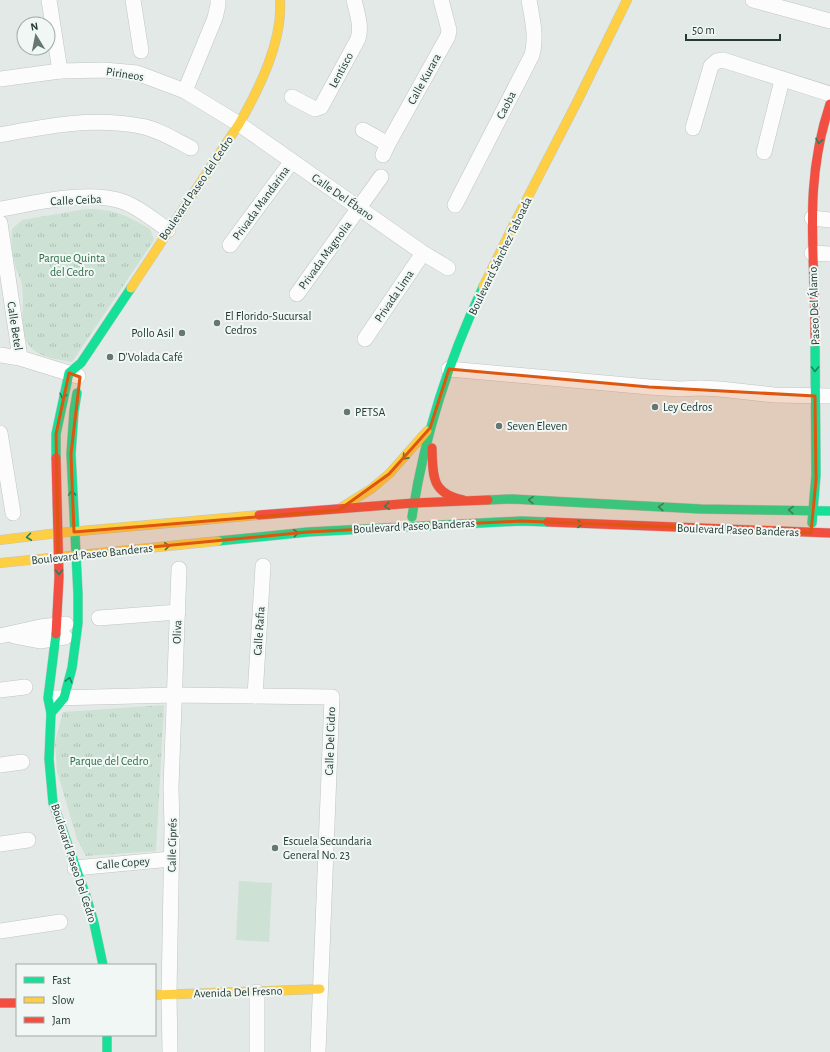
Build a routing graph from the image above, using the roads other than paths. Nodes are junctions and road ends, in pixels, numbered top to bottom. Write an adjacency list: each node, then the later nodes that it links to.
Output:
1 (49, 0): 12 (street)
2 (133, 0): 11 (street)
3 (218, 0): 15 (street)
4 (280, 0): 19 (street, Boulevard Paseo del Cedro)
5 (354, 0): 17 (street, Lentisco)
6 (441, 0): 21 (street, Calle Kurara)
7 (529, 0): 27 (street, Caoba)
8 (627, 0): 43 (street, Boulevard Sánchez Taboada)
9 (753, 0): 10 (street)
10 (830, 21)
11 (141, 51)
12 (60, 71): 13 (street, Pirineos); 15 (street, Pirineos)
13 (0, 79)
14 (782, 80): 16 (street); 20 (street); 24 (street)
15 (185, 91): 19 (street, Pirineos)
16 (830, 94)
17 (292, 97)
18 (830, 104): 30 (street, Paseo Del Álamo, one-way to 30)
19 (239, 124): 25 (street, Calle Del Ébano); 33 (street, Boulevard Paseo del Cedro)
20 (693, 128)
21 (363, 130)
22 (0, 135): 23 (street)
23 (191, 148)
24 (764, 152)
25 (292, 161): 28 (street, Calle Del Ébano); 34 (street, Privada Mandarina)
26 (381, 177): 28 (street, Privada Magnolia)
27 (455, 205)
28 (359, 207): 35 (street, Calle Del Ébano); 39 (street, Privada Magnolia)
29 (0, 209): 33 (street, Calle Ceiba)
30 (812, 218): 31 (street); 36 (street, Paseo Del Álamo)
31 (830, 220)
32 (0, 223): 42 (street, Calle Betel)
33 (168, 230): 44 (street, Boulevard Paseo del Cedro)
34 (230, 245)
35 (423, 253): 38 (street, Calle Del Ébano); 40 (street, Privada Lima)
36 (812, 253): 37 (street); 45 (street, Paseo Del Álamo, one-way to 45)
37 (830, 254)
38 (448, 268)
39 (297, 294)
40 (365, 339)
41 (0, 355): 42 (street)
42 (20, 358): 44 (street)
43 (449, 369): 45 (street); 47 (street, Boulevard Sánchez Taboada)
44 (77, 371): 56 (street, Boulevard Paseo del Cedro, one-way to 44); 57 (street, Boulevard Paseo del Cedro, one-way to 57)
45 (815, 396): 46 (street); 52 (street, Paseo Del Álamo)
46 (830, 396)
47 (430, 428): 49 (street); 50 (street, Boulevard Sánchez Taboada); 51 (street, one-way to 51)
48 (0, 433): 54 (street)
49 (467, 501): 50 (street, Boulevard Paseo Banderas); 52 (street, Boulevard Paseo Banderas, one-way to 49)
50 (414, 503): 51 (street, Boulevard Paseo Banderas, one-way to 51); 55 (street, Boulevard Sánchez Taboada)
51 (338, 510): 56 (street, Boulevard Paseo Banderas)
52 (814, 510): 53 (street, Boulevard Paseo Banderas); 58 (street, Paseo Del Álamo)
53 (830, 511)
54 (13, 513)
55 (412, 526): 58 (street, Boulevard Paseo Banderas, one-way to 58); 61 (street, Boulevard Paseo Banderas, one-way to 55)
56 (74, 532): 57 (street, Boulevard Paseo Banderas); 61 (street, Boulevard Paseo del Cedro)
57 (58, 533): 60 (street, Boulevard Paseo Banderas, one-way to 60); 62 (street, Boulevard Paseo del Cedro)
58 (811, 533): 59 (street, Boulevard Paseo Banderas)
59 (830, 533)
60 (0, 540)
61 (76, 555): 62 (street, Boulevard Paseo Banderas); 68 (street, Boulevard Paseo del Cedro)
62 (58, 556): 63 (street, Boulevard Paseo Banderas); 69 (street, Boulevard Paseo del Cedro, one-way to 69)
63 (0, 563)
64 (263, 566): 74 (street, Calle Rafia)
65 (179, 569): 66 (street, Oliva)
66 (178, 612): 67 (street); 73 (street, Oliva)
67 (99, 618)
68 (77, 629): 69 (street); 76 (street, Boulevard Paseo del Cedro, one-way to 68)
69 (57, 632): 70 (street); 75 (street, Boulevard Paseo del Cedro)
70 (4, 635)
71 (25, 687): 72 (street)
72 (0, 690)
73 (175, 695): 74 (street, Calle Del Cidro); 76 (street, Calle Del Cidro); 82 (street, Calle Ciprés)
74 (255, 696): 87 (street, Calle Del Cidro)
75 (48, 698): 76 (street, Calle Del Cidro); 77 (street, Boulevard Paseo del Cedro)
76 (64, 698): 77 (street, Boulevard Paseo del Cedro)
77 (51, 713): 83 (street, Boulevard Paseo Del Cedro)
78 (22, 762): 79 (street)
79 (0, 765)
80 (28, 840): 81 (street)
81 (0, 844)
82 (171, 859): 83 (street, Calle Copey); 89 (street, Calle Ciprés)
83 (75, 868): 86 (street, Boulevard Paseo Del Cedro)
84 (60, 922): 85 (street)
85 (0, 931)
86 (103, 964)
87 (320, 989): 88 (street, Avenida Del Fresno); 96 (street, Calle Del Cidro)
88 (257, 992): 89 (street, Avenida Del Fresno); 95 (street)
89 (162, 995): 94 (street, Calle Ciprés)
90 (0, 1003): 91 (street)
91 (16, 1003)
92 (107, 1036): 93 (street)
93 (107, 1052)
94 (170, 1052)
95 (257, 1052)
96 (318, 1052)

